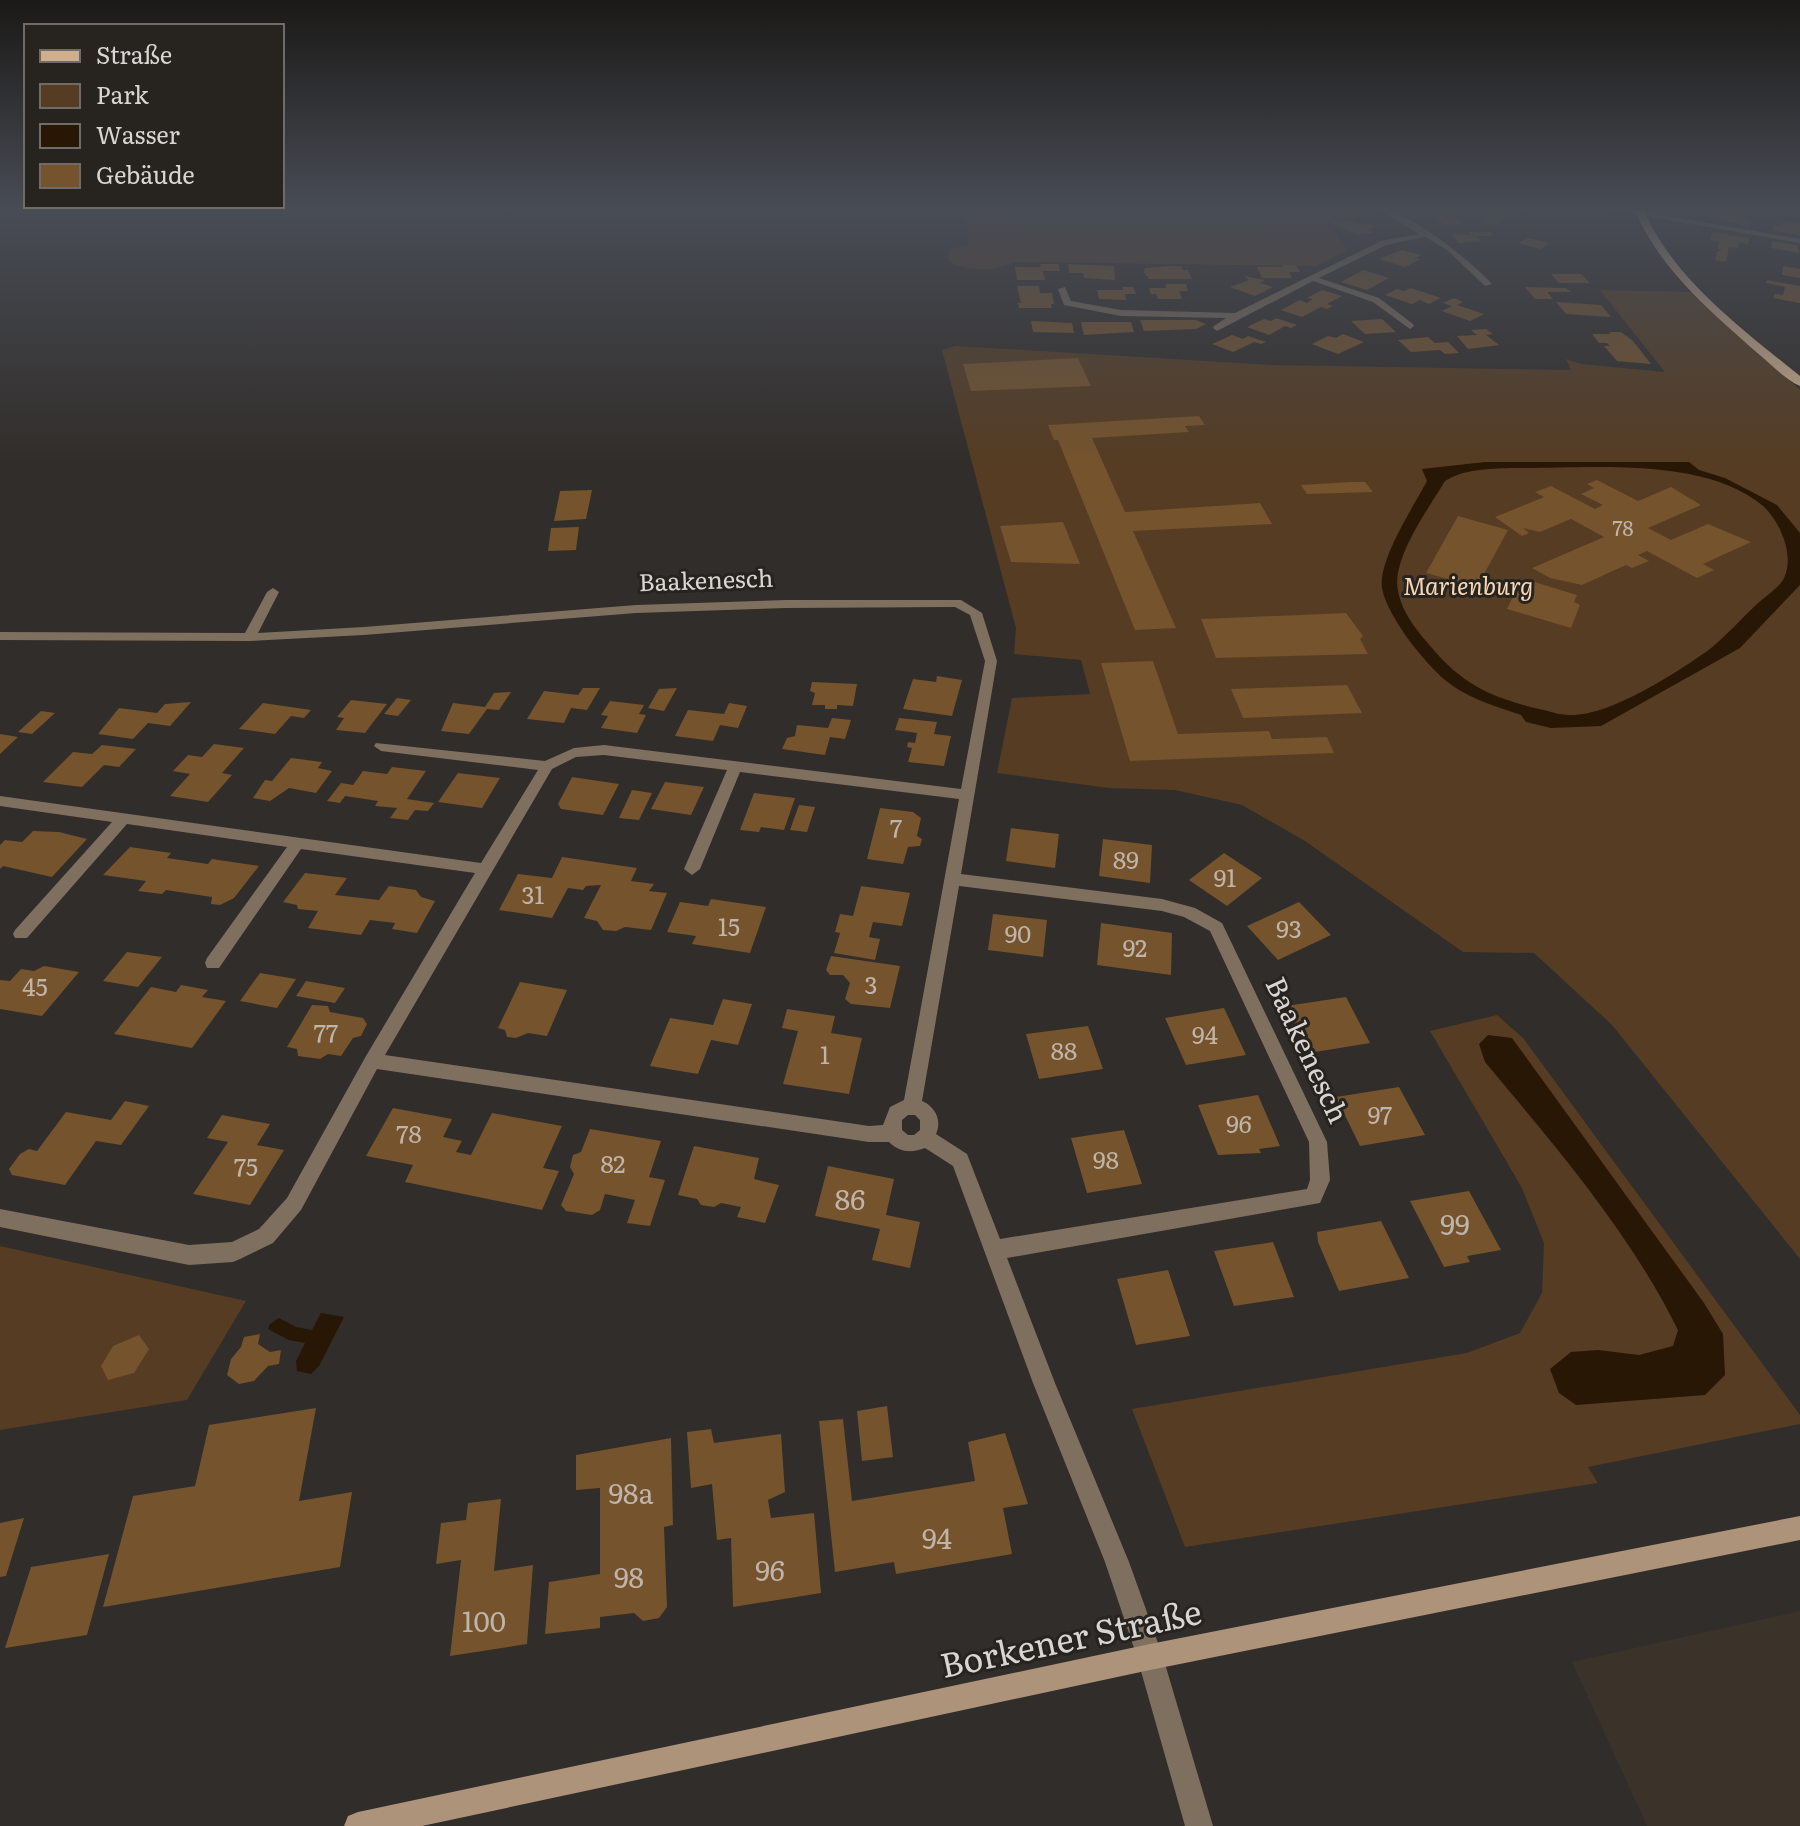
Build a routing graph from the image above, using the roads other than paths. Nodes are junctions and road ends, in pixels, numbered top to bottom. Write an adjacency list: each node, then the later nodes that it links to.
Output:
1 (1064, 293): 5 (street)
2 (1284, 293): 5 (street)
3 (1356, 293): 6 (street)
4 (1703, 293): 8 (main road)
5 (1236, 316): 7 (street)
6 (1410, 326)
7 (1217, 328)
8 (1800, 382)
9 (273, 592): 11 (street)
10 (0, 636): 11 (street, Baakenesch)
11 (249, 637): 15 (street, Baakenesch)
12 (381, 746): 13 (street)
13 (547, 766): 14 (street); 19 (street)
14 (735, 767): 15 (street); 20 (street)
15 (968, 795): 21 (street, Baakenesch)
16 (0, 801): 17 (street)
17 (124, 818): 18 (street); 22 (street)
18 (298, 842): 19 (street); 23 (street)
19 (485, 869): 24 (street)
20 (692, 869)
21 (953, 879): 25 (street, Baakenesch); 29 (street, Baakenesch)
22 (21, 934)
23 (213, 963)
24 (372, 1061): 26 (street); 28 (street)
25 (912, 1108): 26 (street, Baakenesch); 27 (street)
26 (892, 1133): 27 (street)
27 (926, 1138): 29 (street)
28 (0, 1218)
29 (995, 1250): 31 (street)
30 (1800, 1528): 31 (street, Borkener Straße)
31 (1150, 1657): 32 (street, Borkener Straße); 33 (street)
32 (358, 1826)
33 (1199, 1826)

